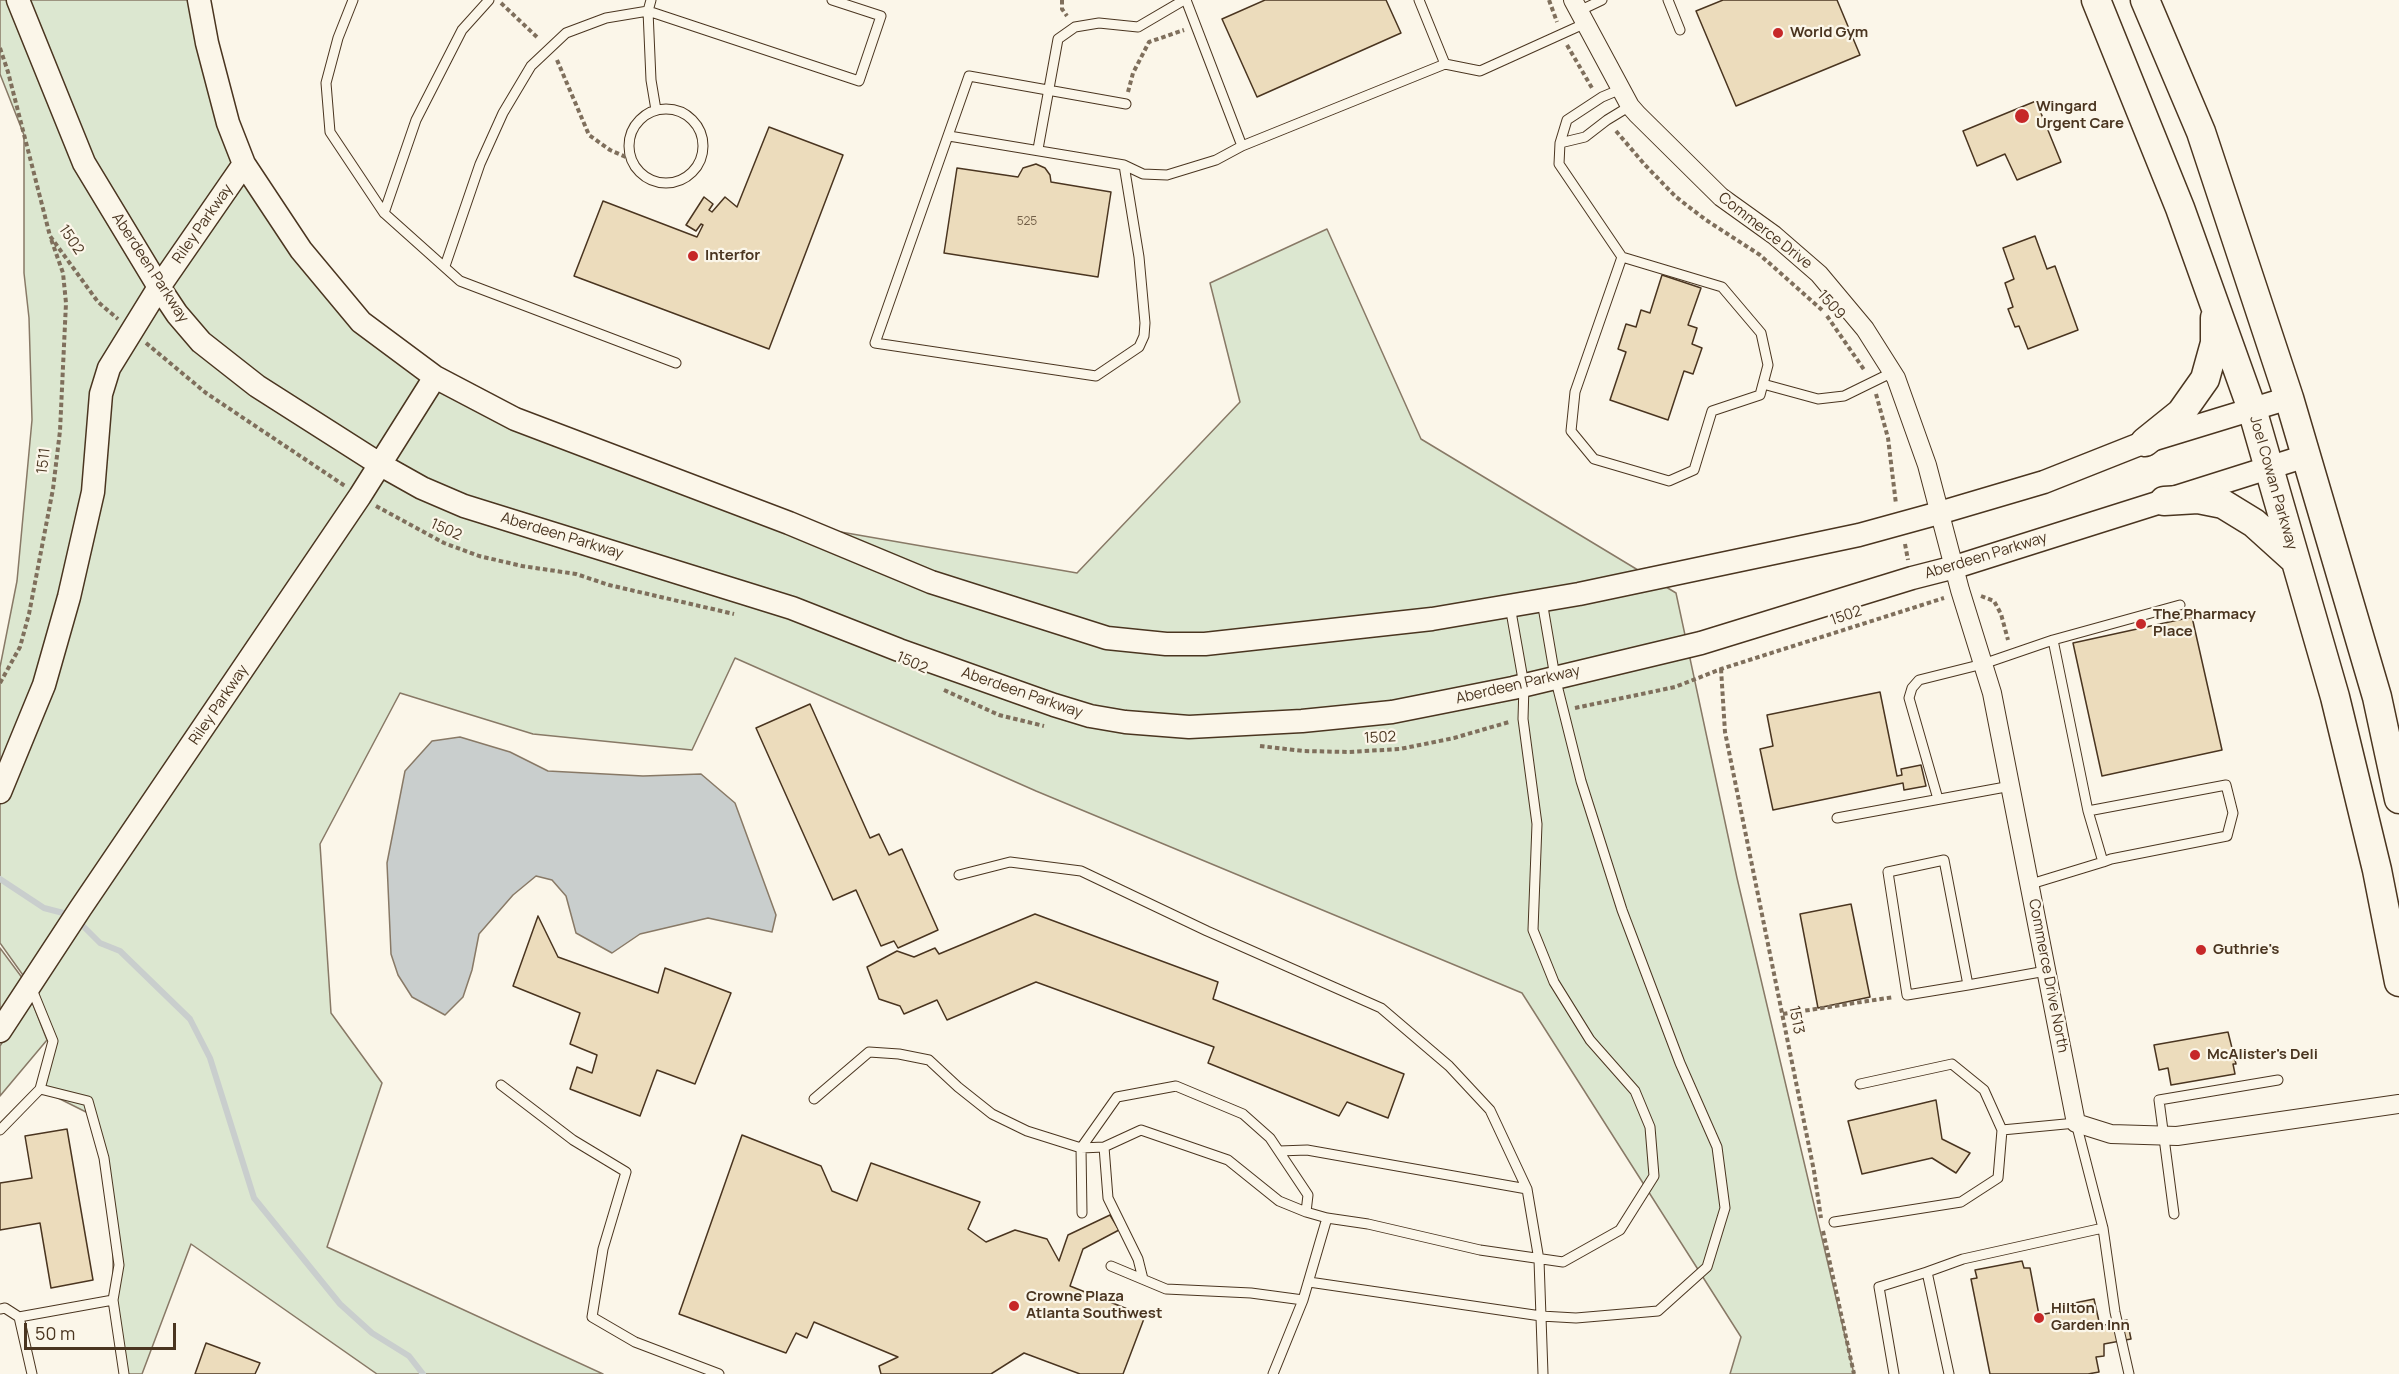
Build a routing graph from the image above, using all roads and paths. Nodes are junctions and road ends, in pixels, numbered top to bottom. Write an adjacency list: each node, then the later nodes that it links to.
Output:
1 (18, 0): 41 (street, Aberdeen Parkway)
2 (199, 0): 35 (street)
3 (353, 0): 37 (lane)
4 (489, 0): 37 (lane)
5 (498, 0): 21 (path)
6 (651, 0): 15 (lane)
7 (832, 0): 15 (lane)
8 (1185, 0): 17 (lane); 24 (lane)
9 (1419, 0): 22 (lane)
10 (1549, 0): 19 (path)
11 (1602, 0): 16 (lane)
12 (1668, 0): 18 (lane)
13 (2096, 0): 42 (main road, Joel Cowan Parkway)
14 (2145, 0): 49 (main road)
15 (648, 11): 21 (lane); 28 (lane)
16 (1579, 12): 19 (lane); 23 (street, Commerce Drive)
17 (1196, 26): 26 (path); 32 (lane)
18 (1680, 30)
19 (1561, 34): 22 (lane); 25 (path)
20 (0, 48): 38 (path, 1502)
21 (549, 49): 34 (path); 40 (lane)
22 (1445, 64): 32 (lane)
23 (1621, 89): 25 (lane); 27 (street, Commerce Drive)
24 (1048, 90): 26 (lane); 30 (lane); 33 (lane)
25 (1599, 99): 31 (lane)
26 (1126, 104)
27 (1630, 106): 29 (lane); 45 (street, Commerce Drive)
28 (656, 110): 34 (lane); 34 (lane)
29 (1607, 120): 31 (lane); 47 (path, 1509)
30 (949, 136): 33 (lane); 36 (lane)
31 (1560, 142): 39 (lane)
32 (1242, 146): 36 (lane)
33 (1038, 149): 36 (lane)
34 (633, 160)
35 (244, 164): 41 (street, Riley Parkway); 46 (street)
36 (1124, 165)
37 (384, 213): 40 (lane)
38 (50, 236): 43 (path, 1502); 73 (path, 1511)
39 (1622, 256): 48 (lane); 48 (lane)
40 (445, 266): 44 (lane)
41 (159, 287): 43 (street, Riley Parkway); 53 (street, Aberdeen Parkway)
42 (2216, 307): 50 (main road, Joel Cowan Parkway); 51 (main road)
43 (131, 330): 55 (path, 1502); 81 (street, Riley Parkway)
44 (676, 363)
45 (1893, 372): 47 (lane); 57 (street, Commerce Drive)
46 (435, 377): 53 (street, Riley Parkway); 65 (street)
47 (1873, 383): 48 (lane); 58 (path, 1509)
48 (1763, 384)
49 (2289, 398): 50 (street); 52 (main road)
50 (2252, 409): 51 (street); 54 (main road, Joel Cowan Parkway)
51 (2145, 442): 57 (street)
52 (2306, 456): 54 (street, Aberdeen Parkway); 83 (main road)
53 (381, 465): 55 (street, Riley Parkway); 74 (street, Aberdeen Parkway)
54 (2270, 469): 56 (street, Aberdeen Parkway); 59 (main road, Joel Cowan Parkway)
55 (360, 496): 67 (path, 1502); 91 (street, Riley Parkway)
56 (2164, 501): 59 (main road); 60 (street, Aberdeen Parkway)
57 (1939, 513): 58 (street); 60 (street, Commerce Drive North)
58 (1900, 523): 61 (path, 1509); 63 (street)
59 (2295, 561): 90 (main road, Joel Cowan Parkway)
60 (1955, 567): 61 (street, Aberdeen Parkway); 62 (street, Commerce Drive North)
61 (1912, 578): 66 (path, 1509); 72 (street, Aberdeen Parkway)
62 (1960, 590): 66 (path, 1502); 69 (path); 70 (street, Commerce Drive North)
63 (1542, 600): 65 (street); 72 (lane)
64 (2180, 605): 68 (lane)
65 (1510, 606): 74 (lane)
66 (1923, 606): 71 (path, 1502)
67 (735, 615)
68 (2053, 640): 69 (lane); 84 (lane)
69 (2011, 654): 70 (lane)
70 (1983, 664): 80 (street, Commerce Drive North); 82 (lane)
71 (1721, 669): 76 (path, 1502); 94 (path, 1513)
72 (1555, 677): 74 (street, Aberdeen Parkway); 76 (lane)
73 (0, 683)
74 (1524, 685): 77 (lane)
75 (936, 687): 78 (path, 1502)
76 (1563, 711): 124 (lane)
77 (1523, 719): 79 (path, 1502); 116 (lane)
78 (1045, 726)
79 (1252, 746)
80 (2011, 786): 82 (lane); 88 (street, Commerce Drive North)
81 (0, 792)
82 (1938, 799): 85 (lane)
83 (2399, 799)
84 (2088, 811): 86 (lane); 86 (lane)
85 (1837, 818)
86 (2103, 862): 88 (lane)
87 (959, 875): 109 (lane)
88 (2031, 884): 89 (street, Commerce Drive North)
89 (2046, 971): 92 (lane); 102 (street, Commerce Drive North)
90 (2399, 982)
91 (30, 984): 95 (street, Riley Parkway); 99 (lane)
92 (1968, 985): 93 (lane); 93 (lane)
93 (1907, 995): 94 (path)
94 (1783, 1014): 131 (path, 1513)
95 (0, 1031)
96 (2278, 1080): 105 (lane)
97 (1860, 1084): 104 (lane)
98 (501, 1085): 128 (lane)
99 (40, 1089): 103 (lane); 121 (lane)
100 (814, 1099): 107 (lane)
101 (2399, 1104): 105 (street)
102 (2076, 1123): 104 (lane); 105 (street); 115 (lane)
103 (0, 1130)
104 (2002, 1130): 114 (lane)
105 (2163, 1136): 112 (lane)
106 (1104, 1147): 107 (lane); 110 (lane); 119 (lane)
107 (1081, 1148): 108 (lane); 111 (lane)
108 (1279, 1151): 109 (lane); 110 (lane)
109 (1527, 1189): 116 (lane)
110 (1306, 1212): 113 (lane)
111 (1082, 1213)
112 (2174, 1214)
113 (1327, 1218): 116 (lane); 120 (lane)
114 (1834, 1222)
115 (2103, 1228): 118 (lane); 134 (lane)
116 (1539, 1260): 124 (lane)
117 (1112, 1266): 119 (lane)
118 (1926, 1272): 132 (lane); 133 (lane)
119 (1143, 1279): 122 (lane)
120 (1309, 1282): 122 (lane); 124 (lane)
121 (113, 1300): 125 (lane); 127 (lane)
122 (1303, 1300): 129 (lane)
123 (0, 1309): 125 (lane)
124 (1541, 1316): 130 (lane)
125 (19, 1317): 126 (lane)
126 (32, 1374)
127 (124, 1374)
128 (719, 1374)
129 (1273, 1374)
130 (1543, 1374)
131 (1854, 1374)
132 (1894, 1374)
133 (1949, 1374)
134 (2129, 1374)

